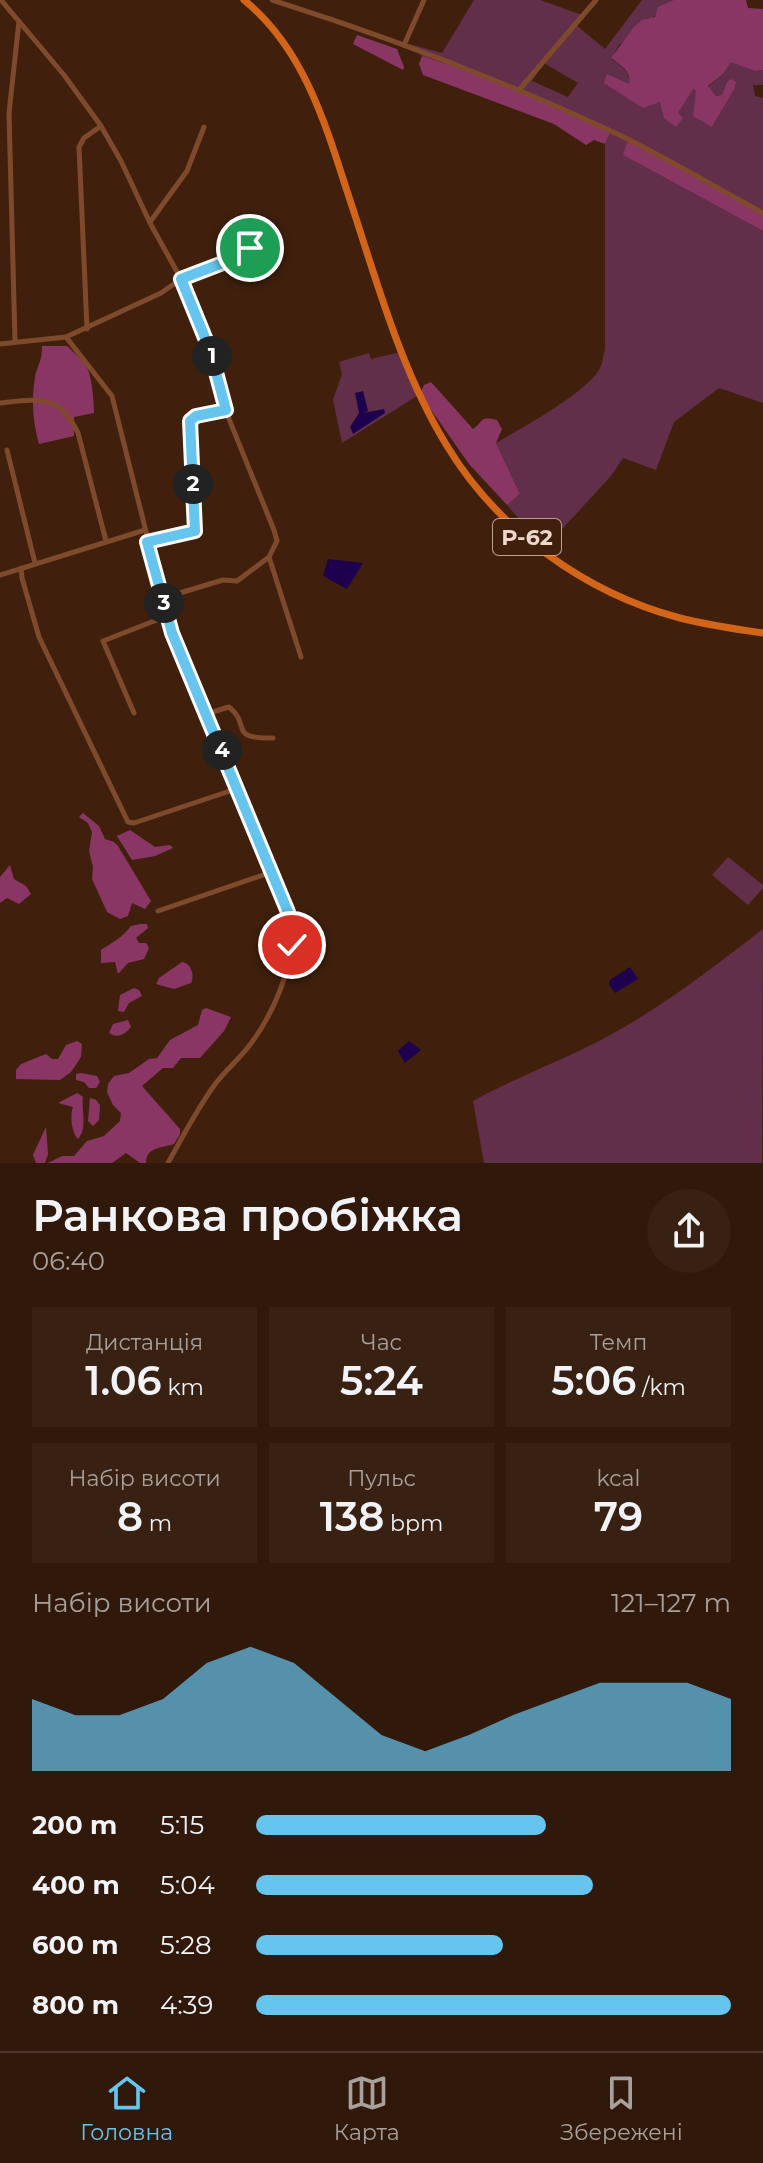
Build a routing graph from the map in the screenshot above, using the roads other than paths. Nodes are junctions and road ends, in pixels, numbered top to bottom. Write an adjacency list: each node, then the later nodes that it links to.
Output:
1 (1, 0): 6 (street)
2 (244, 0): 31 (main road, Р-62)
3 (272, 0): 7 (street)
4 (424, 0): 7 (street)
5 (596, 0): 8 (street)
6 (19, 21): 9 (street); 17 (street)
7 (404, 45): 8 (street)
8 (519, 90): 11 (street)
9 (101, 126): 12 (street); 15 (street)
10 (204, 127): 12 (street)
11 (763, 213)
12 (150, 223): 14 (street)
13 (275, 239): 14 (street)
14 (181, 279): 15 (street); 20 (street)
15 (87, 329): 16 (street)
16 (66, 337): 17 (street); 22 (street)
17 (15, 341): 18 (street)
18 (0, 344)
19 (0, 403): 23 (street)
20 (226, 410): 24 (street); 25 (street)
21 (7, 450): 26 (street)
22 (145, 530): 23 (street); 24 (street)
23 (106, 541): 26 (street)
24 (147, 542): 29 (street)
25 (269, 557): 29 (street); 32 (street)
26 (35, 563): 27 (street)
27 (21, 568): 28 (street); 36 (street)
28 (0, 575)
29 (163, 598): 30 (street)
30 (167, 616): 33 (street); 34 (street)
31 (763, 633)
32 (301, 657)
33 (134, 713)
34 (206, 714): 35 (street); 36 (street)
35 (273, 738)
36 (239, 788): 37 (street)
37 (272, 872): 38 (street); 39 (street)
38 (158, 911)
39 (168, 1163)

